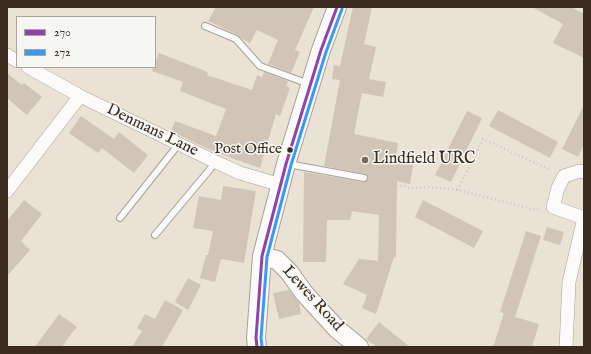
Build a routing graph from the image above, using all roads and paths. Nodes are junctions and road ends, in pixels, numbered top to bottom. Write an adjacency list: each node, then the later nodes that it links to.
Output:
1 (337, 7): 6 (main road)
2 (205, 26): 6 (lane)
3 (7, 55): 4 (street)
4 (16, 60)
5 (30, 68): 7 (street, Denmans Lane)
6 (310, 85): 10 (main road)
7 (80, 96): 8 (street, Denmans Lane); 16 (street)
8 (178, 144): 9 (street, Denmans Lane); 18 (lane)
9 (216, 162): 14 (street, Denmans Lane); 20 (lane)
10 (286, 164): 13 (lane); 14 (main road)
11 (584, 172): 12 (street)
12 (564, 176): 15 (path); 17 (street)
13 (364, 178): 15 (path)
14 (281, 185): 21 (main road)
15 (458, 190): 17 (path)
16 (7, 191)
17 (553, 207): 19 (street)
18 (120, 218)
19 (584, 218): 24 (street)
20 (155, 235)
21 (262, 256): 22 (main road); 23 (main road, Lewes Road)
22 (257, 347)
23 (359, 347)
24 (566, 347)

